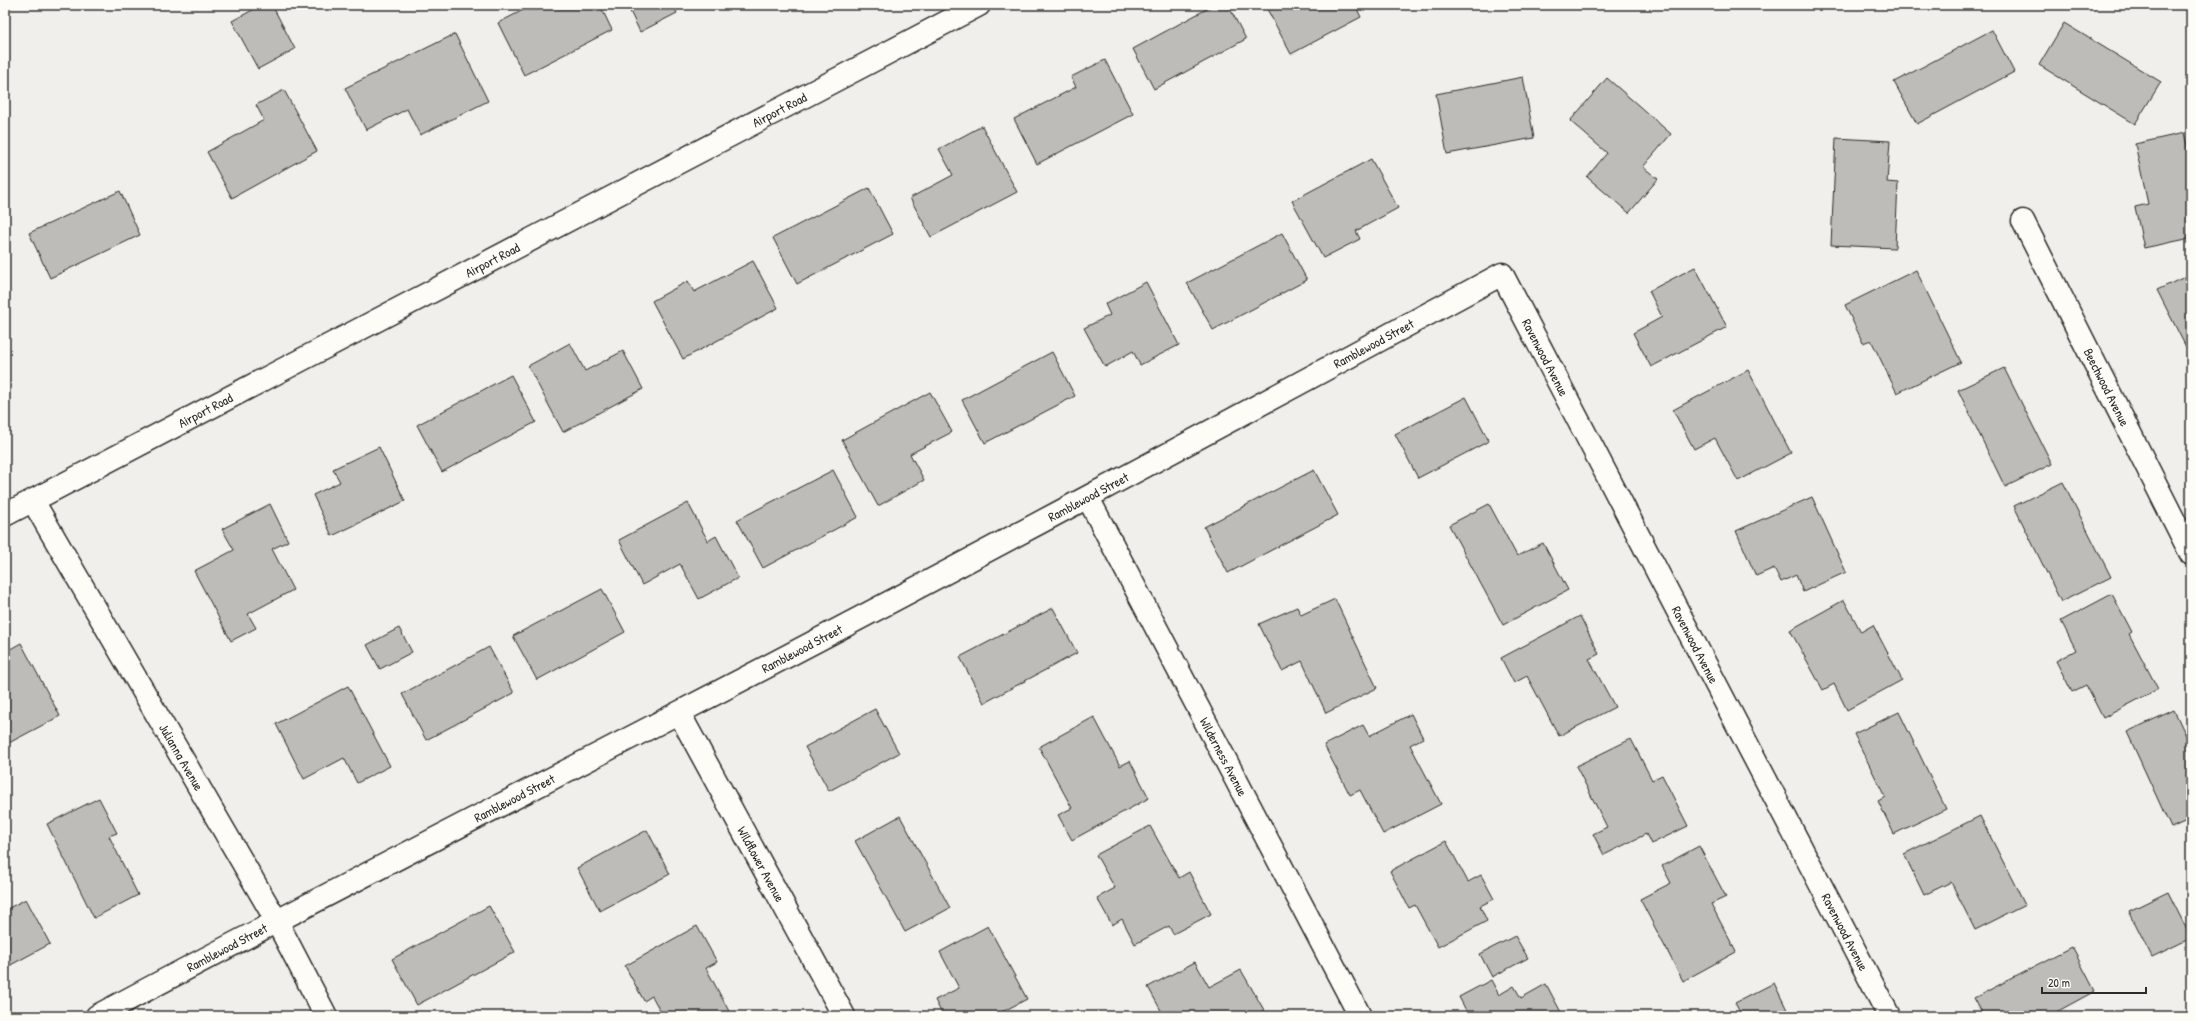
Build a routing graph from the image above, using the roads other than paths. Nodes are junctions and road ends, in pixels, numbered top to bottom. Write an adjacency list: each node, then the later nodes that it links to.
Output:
1 (979, 5): 5 (street, Airport Road)
2 (2023, 221): 7 (street, Beechwood Avenue)
3 (1502, 274): 4 (street, Ramblewood Street); 14 (street, Ravenwood Avenue)
4 (1088, 498): 8 (street, Ramblewood Street); 13 (street, Wilderness Avenue)
5 (33, 501): 6 (street, Airport Road); 9 (street, Julianna Avenue)
6 (5, 516)
7 (2191, 554)
8 (679, 713): 9 (street, Ramblewood Street); 12 (street, Wildflower Avenue)
9 (276, 920): 10 (street, Ramblewood Street); 11 (street, Julianna Avenue)
10 (97, 1016)
11 (326, 1016)
12 (844, 1016)
13 (1360, 1016)
14 (1889, 1016)

